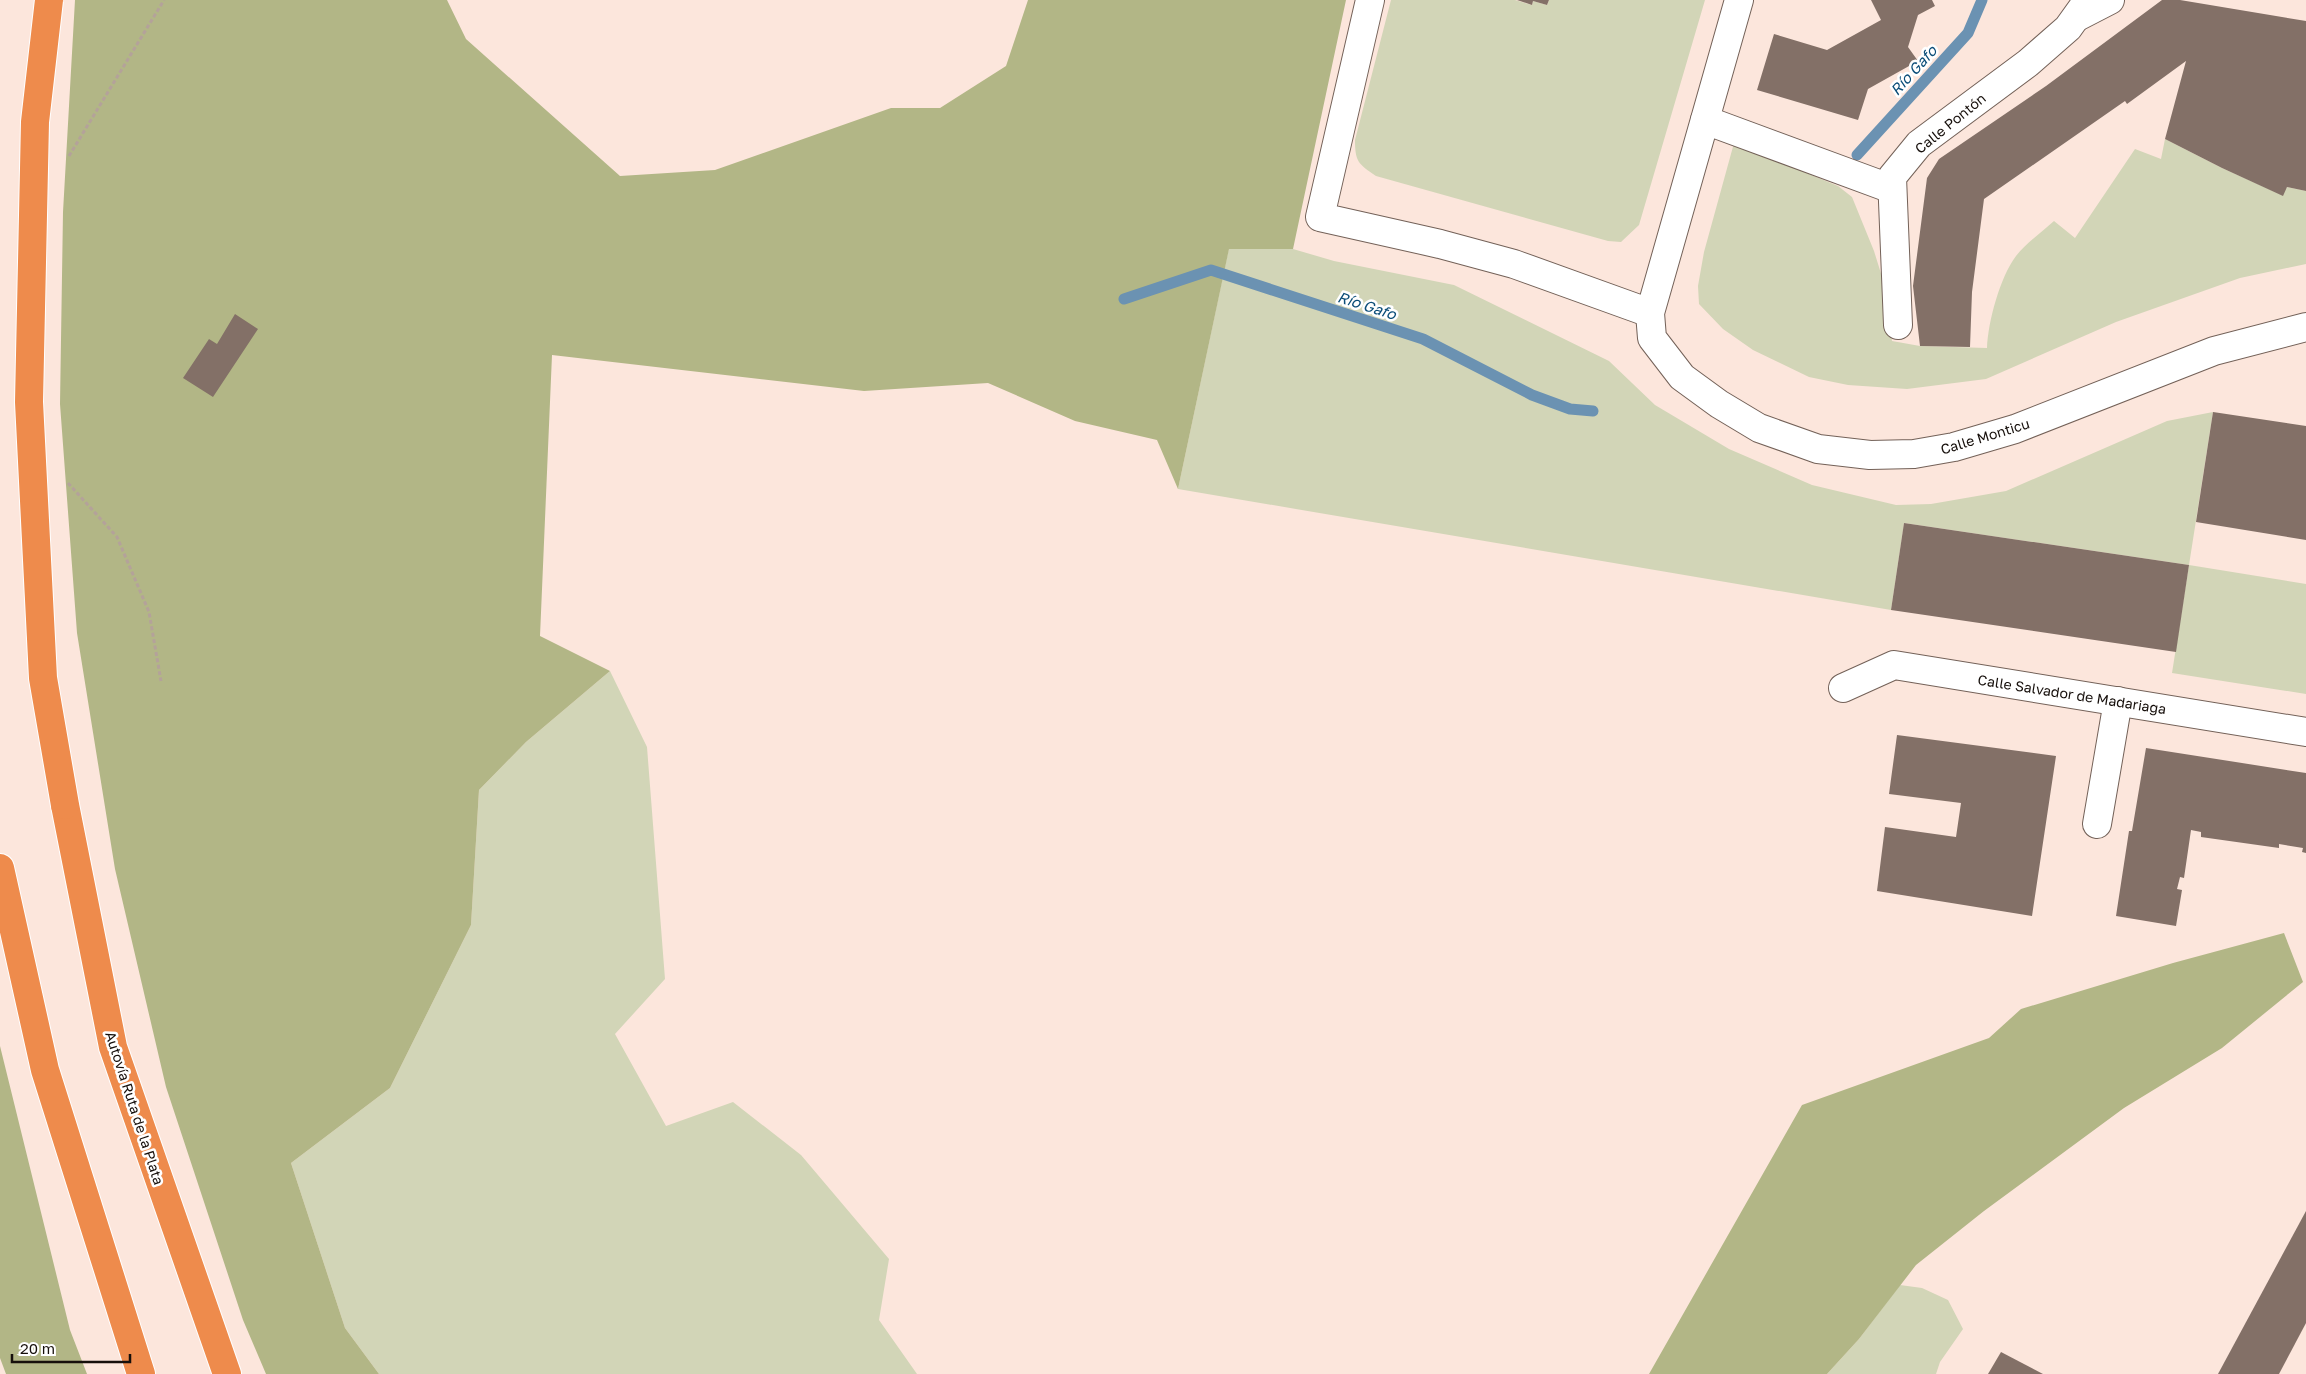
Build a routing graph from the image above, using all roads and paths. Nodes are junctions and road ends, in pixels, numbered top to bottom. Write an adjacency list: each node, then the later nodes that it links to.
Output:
1 (49, 0): 21 (highway, Autovía Ruta de la Plata, bridge)
2 (164, 0): 8 (path)
3 (1370, 0): 10 (street)
4 (1739, 0): 7 (street)
5 (2110, 0): 6 (street, Calle Pontón)
6 (2083, 8): 9 (street, Calle Pontón)
7 (1705, 120): 9 (street); 10 (street)
8 (66, 160)
9 (1892, 189): 11 (street, Calle Pontón)
10 (1650, 313): 12 (street, Calle Monticu)
11 (1898, 325)
12 (2306, 327)
13 (64, 481): 14 (path)
14 (161, 681)
15 (1843, 688): 16 (street, Calle Salvador de Madariaga)
16 (2118, 701): 17 (street, Calle Salvador de Madariaga); 18 (street)
17 (2306, 732)
18 (2097, 824)
19 (0, 868): 20 (highway)
20 (141, 1374)
21 (227, 1374)

